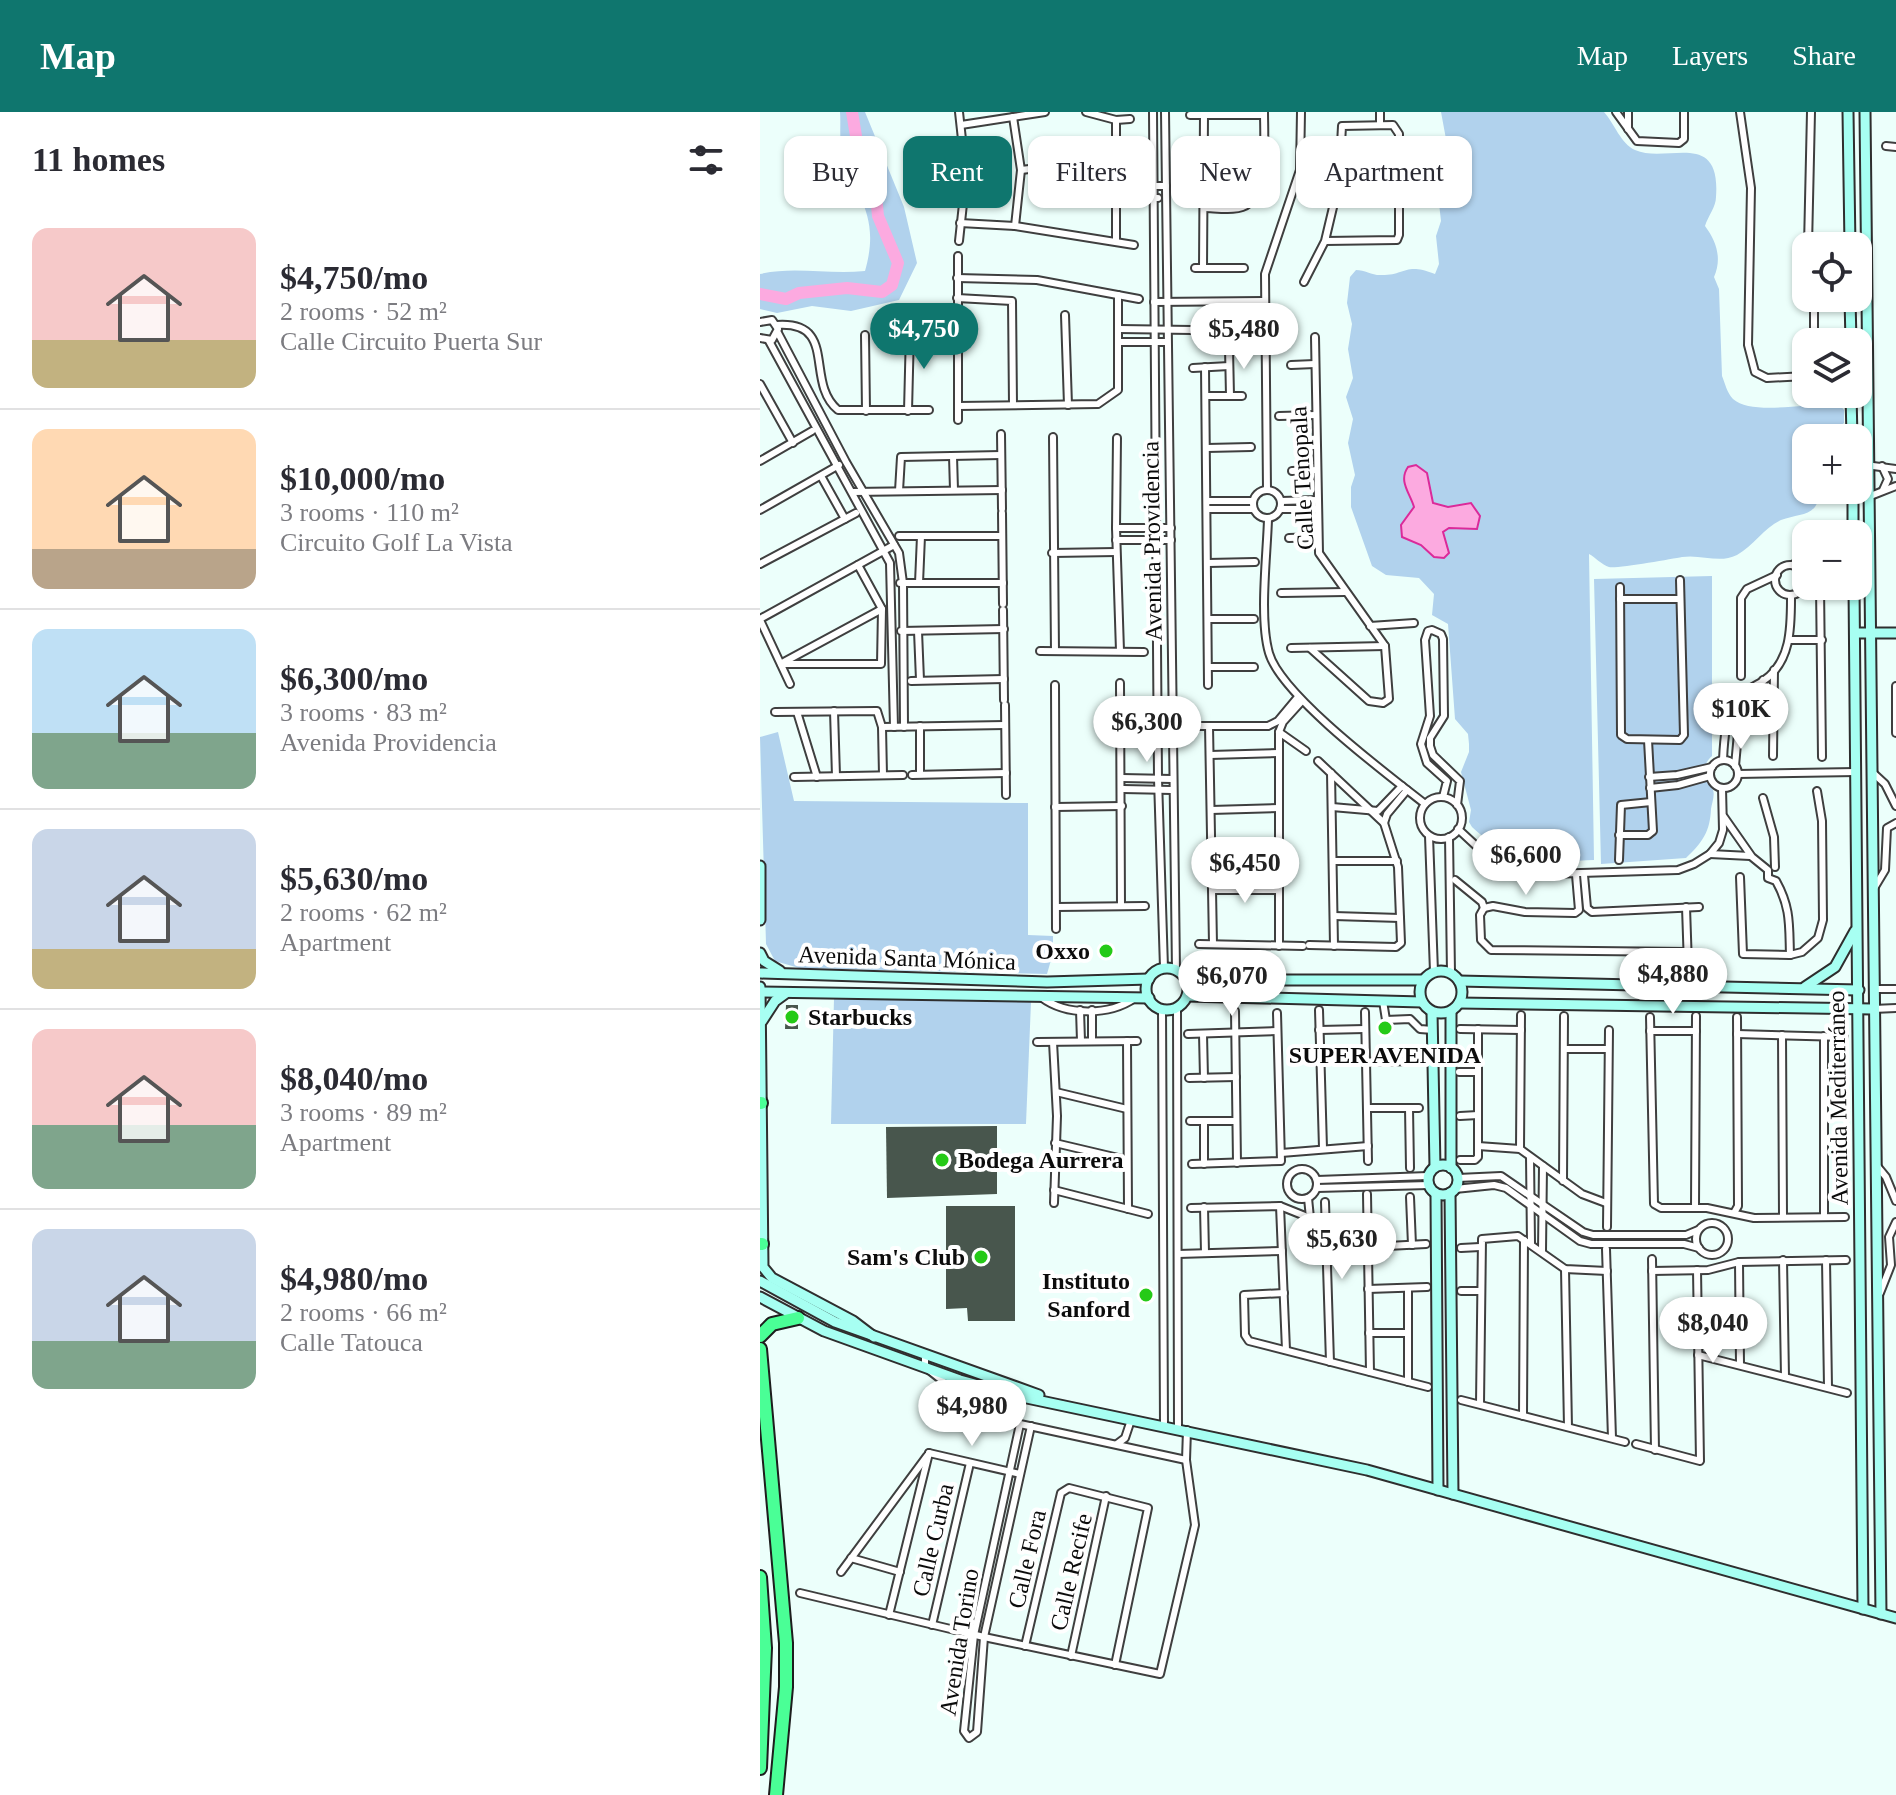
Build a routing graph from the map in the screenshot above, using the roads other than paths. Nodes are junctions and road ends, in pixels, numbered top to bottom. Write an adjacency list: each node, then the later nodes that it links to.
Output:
1 (959, 112): 21 (street)
2 (1045, 112): 18 (street)
3 (1086, 112): 20 (street)
4 (1153, 112): 25 (street, Avenida Providencia)
5 (1165, 112): 33 (street, Avenida Providencia)
6 (1301, 112): 57 (street)
7 (1380, 112): 22 (street)
8 (1616, 112): 23 (street)
9 (1628, 112): 23 (street)
10 (1684, 112): 23 (street)
11 (1740, 112): 79 (street)
12 (1811, 112): 41 (street)
13 (1848, 112): 42 (street)
14 (1865, 112): 93 (street, Avenida Mediterráneo)
15 (1264, 113): 17 (street); 27 (street)
16 (1190, 115): 17 (street)
17 (1204, 115): 26 (street)
18 (1013, 117): 21 (street); 31 (street)
19 (1130, 119): 20 (street)
20 (1116, 120): 24 (street)
21 (961, 125): 39 (street)
22 (1380, 125): 45 (street); 45 (street)
23 (1628, 129)
24 (1116, 136)
25 (1154, 136)
26 (1204, 136)
27 (1263, 136)
28 (1886, 146): 29 (street)
29 (1896, 147)
30 (1028, 169): 31 (street)
31 (1021, 170): 40 (street)
32 (1155, 186): 33 (street)
33 (1166, 186): 35 (street, Avenida Providencia)
34 (1155, 198): 35 (street)
35 (1166, 198): 56 (street, Avenida Providencia)
36 (1116, 208): 44 (street)
37 (1155, 208): 58 (street, Avenida Providencia)
38 (1204, 208): 49 (street)
39 (960, 223): 40 (street); 43 (street)
40 (1015, 226): 44 (street)
41 (1808, 232)
42 (1850, 232)
43 (959, 241)
44 (1116, 241): 46 (street)
45 (1325, 241): 52 (street)
46 (1134, 245)
47 (958, 256): 51 (street)
48 (1195, 268): 49 (street)
49 (1203, 268): 50 (street)
50 (1244, 268)
51 (957, 278): 53 (street); 54 (street)
52 (1304, 282)
53 (1118, 295): 55 (street); 62 (street)
54 (957, 298): 84 (street); 86 (street)
55 (1139, 299)
56 (1167, 301): 57 (street); 58 (street); 64 (street, Avenida Providencia)
57 (1264, 301): 66 (street)
58 (1154, 302): 63 (street, Avenida Providencia)
59 (1065, 315): 85 (street)
60 (760, 322): 61 (street)
61 (778, 329): 69 (street); 88 (street); 104 (street)
62 (1119, 329): 63 (street); 70 (street)
63 (1154, 330): 64 (street); 71 (street, Avenida Providencia)
64 (1167, 330): 66 (street); 72 (street, Avenida Providencia)
65 (910, 331): 89 (street)
66 (1265, 331): 115 (street)
67 (865, 335): 88 (street)
68 (1315, 337): 74 (street, Calle Tenopala)
69 (763, 340): 94 (street)
70 (1119, 342): 71 (street); 85 (street)
71 (1154, 342): 72 (street); 132 (street, Avenida Providencia)
72 (1167, 342): 133 (street, Avenida Providencia)
73 (1229, 348): 76 (street)
74 (1315, 364): 75 (street); 90 (street, Calle Tenopala)
75 (1291, 365)
76 (1229, 366): 77 (street); 82 (street)
77 (1205, 367): 78 (street); 81 (street)
78 (1193, 368)
79 (1792, 377)
80 (760, 384): 98 (street)
81 (1206, 396): 82 (street); 100 (street)
82 (1230, 396): 83 (street)
83 (1242, 396)
84 (1013, 405): 85 (street); 86 (street)
85 (1068, 405)
86 (958, 406): 92 (street)
87 (929, 410): 89 (street)
88 (866, 411): 89 (street)
89 (908, 411)
90 (1316, 415): 91 (street); 109 (street, Calle Tenopala)
91 (1279, 416)
92 (958, 420)
93 (1863, 424)
94 (815, 430): 98 (street); 106 (street)
95 (1001, 434): 101 (street)
96 (1053, 437): 145 (street)
97 (1117, 438): 131 (street)
98 (793, 443): 103 (street)
99 (1251, 447): 100 (street)
100 (1207, 448): 123 (street)
101 (1001, 455): 102 (street); 114 (street)
102 (953, 456): 113 (street); 118 (street)
103 (760, 461)
104 (846, 462): 106 (street); 117 (street)
105 (1872, 465): 107 (street)
106 (838, 466): 111 (street); 119 (street)
107 (1882, 466): 108 (street); 116 (street)
108 (1896, 469)
109 (1317, 470): 110 (street); 121 (street, Calle Tenopala)
110 (1292, 471)
111 (821, 476): 127 (street); 129 (street)
112 (1896, 486): 116 (street)
113 (954, 490): 114 (street); 118 (street)
114 (1002, 490): 136 (street)
115 (1267, 490): 124 (street); 125 (street)
116 (1883, 490): 120 (street)
117 (862, 491): 118 (street); 119 (street); 142 (street)
118 (899, 491)
119 (853, 492): 143 (street)
120 (1872, 494)
121 (1317, 500): 125 (street); 126 (street, Calle Tenopala)
122 (1868, 504): 176 (street, Avenida Mediterráneo)
123 (1207, 505): 124 (street); 147 (street)
124 (1253, 505): 130 (street)
125 (1280, 505): 126 (street); 130 (street)
126 (1318, 509): 137 (street, Calle Tenopala)
127 (760, 510)
128 (856, 513): 129 (street)
129 (845, 519): 148 (street)
130 (1268, 519): 201 (street)
131 (1116, 528): 132 (street); 139 (street)
132 (1157, 528): 133 (street); 140 (street, Avenida Providencia)
133 (1171, 528): 141 (street, Avenida Providencia)
134 (899, 536): 135 (street)
135 (921, 536): 136 (street); 155 (street)
136 (1002, 536): 156 (street)
137 (1318, 537): 138 (street); 158 (street, Calle Tenopala)
138 (1289, 538)
139 (1116, 540): 140 (street); 144 (street)
140 (1157, 540): 141 (street); 242 (street, Avenida Providencia)
141 (1171, 540): 243 (street, Avenida Providencia)
142 (894, 545): 143 (street); 154 (street)
143 (885, 550): 149 (street); 153 (street)
144 (1116, 552): 145 (street); 185 (street)
145 (1052, 553): 184 (street)
146 (1255, 562): 147 (street)
147 (1208, 563): 166 (street)
148 (760, 564)
149 (858, 565): 165 (street); 168 (street)
150 (1791, 566): 151 (street); 160 (street)
151 (1777, 575): 160 (street); 191 (street)
152 (1680, 580): 162 (street)
153 (892, 583): 154 (street); 172 (street)
154 (903, 583): 155 (street); 173 (street)
155 (919, 583): 156 (street)
156 (1003, 583): 171 (street)
157 (1620, 587): 161 (street)
158 (1346, 592): 159 (street); 170 (street, Calle Tenopala)
159 (1281, 593)
160 (1791, 595): 178 (street)
161 (1620, 599): 162 (street); 216 (street)
162 (1680, 599): 216 (street)
163 (1821, 600): 179 (street)
164 (1854, 600): 175 (street, Avenida Mediterráneo)
165 (882, 609): 187 (street); 187 (street)
166 (1208, 619): 167 (street); 188 (street)
167 (1254, 619)
168 (760, 620): 187 (street)
169 (1414, 623): 170 (street)
170 (1370, 626): 180 (street, Calle Tenopala)
171 (1004, 629): 174 (street); 192 (street)
172 (893, 631): 173 (street); 212 (street)
173 (904, 631): 174 (street); 213 (street)
174 (918, 631): 193 (street)
175 (1855, 633): 176 (street); 228 (street, Avenida Mediterráneo)
176 (1870, 633): 177 (street); 229 (street, Avenida Mediterráneo)
177 (1896, 633)
178 (1789, 640): 179 (street); 190 (street)
179 (1822, 640): 221 (street)
180 (1385, 646): 182 (street); 182 (street, Calle Tenopala)
181 (1291, 648): 182 (street)
182 (1310, 648)
183 (1040, 651): 184 (street)
184 (1055, 651): 185 (street)
185 (1120, 651): 186 (street)
186 (1144, 652)
187 (781, 664): 197 (street)
188 (1208, 667): 189 (street); 199 (street)
189 (1254, 667)
190 (1774, 670): 194 (street); 220 (street)
191 (1741, 676)
192 (1004, 679): 193 (street); 207 (street)
193 (920, 680): 195 (street)
194 (1763, 680): 222 (street); 224 (street)
195 (911, 681)
196 (1120, 683): 241 (street)
197 (790, 684)
198 (1055, 685): 260 (street)
199 (1208, 685)
200 (1896, 686): 215 (street)
201 (1300, 699): 210 (street); 214 (street); 245 (street)
202 (834, 711): 206 (street); 211 (street); 236 (street)
203 (1430, 711): 204 (street); 204 (street); 232 (street)
204 (1444, 711): 225 (street)
205 (775, 712): 206 (street)
206 (797, 712): 239 (street)
207 (1005, 725): 208 (street); 230 (street)
208 (920, 726): 213 (street); 230 (street)
209 (1188, 726): 210 (street)
210 (1209, 726): 219 (street)
211 (882, 727): 212 (street); 234 (street)
212 (894, 727): 213 (street)
213 (904, 727)
214 (1279, 732): 217 (street); 218 (street)
215 (1896, 733)
216 (1648, 740): 240 (street)
217 (1306, 751)
218 (1278, 753): 219 (street); 262 (street)
219 (1210, 755): 263 (street)
220 (1773, 756)
221 (1822, 757)
222 (1723, 760): 224 (street); 226 (street)
223 (1318, 761): 227 (street)
224 (1735, 766): 233 (street)
225 (1445, 767): 232 (street); 257 (street)
226 (1712, 767): 231 (street); 237 (street)
227 (1331, 772): 261 (street); 264 (street)
228 (1856, 772): 233 (street); 297 (street, Avenida Mediterráneo)
229 (1872, 772): 259 (street); 287 (street, Avenida Mediterráneo)
230 (1006, 773): 252 (street)
231 (1683, 773): 240 (street); 244 (street)
232 (1440, 774): 253 (street)
233 (1738, 774): 247 (street)
234 (883, 775): 235 (street); 236 (street)
235 (903, 775)
236 (836, 776): 239 (street)
237 (1710, 776): 244 (street); 247 (street)
238 (794, 777): 239 (street)
239 (817, 777)
240 (1649, 777): 246 (street)
241 (1122, 778): 242 (street); 248 (street)
242 (1158, 779): 243 (street); 249 (street, Avenida Providencia)
243 (1172, 779): 250 (street, Avenida Providencia)
244 (1686, 783): 246 (street)
245 (1405, 788): 256 (street); 264 (street); 266 (street)
246 (1650, 788): 255 (street)
247 (1722, 788): 265 (street)
248 (1123, 789): 249 (street); 258 (street)
249 (1158, 790): 250 (street); 307 (street, Avenida Providencia)
250 (1172, 790): 308 (street, Avenida Providencia)
251 (1817, 791): 305 (street)
252 (1006, 795)
253 (1443, 797): 256 (street); 257 (street)
254 (1763, 798): 280 (street)
255 (1651, 802): 269 (street); 269 (street)
256 (1425, 804): 270 (street)
257 (1457, 805): 268 (street)
258 (1122, 806): 260 (street); 288 (street)
259 (1896, 806)
260 (1055, 807): 290 (street)
261 (1332, 807): 264 (street); 275 (street)
262 (1279, 808): 263 (street); 277 (street)
263 (1211, 810): 279 (street)
264 (1372, 810): 266 (street)
265 (1724, 817): 272 (street); 273 (street)
266 (1384, 823): 276 (street)
267 (1896, 823): 287 (street, Avenida Mediterráneo)
268 (1458, 829): 271 (street); 281 (street)
269 (1619, 835): 274 (street)
270 (1429, 836): 271 (street); 309 (street)
271 (1449, 837): 311 (street)
272 (1710, 854): 273 (street); 281 (street)
273 (1752, 857): 280 (street)
274 (1619, 860)
275 (1333, 861): 276 (street); 294 (street)
276 (1397, 861): 295 (street)
277 (1279, 864): 279 (street); 286 (street)
278 (760, 866): 296 (street)
279 (1212, 866): 285 (street)
280 (1771, 868): 284 (street); 284 (street)
281 (1580, 875): 291 (street); 293 (street)
282 (1740, 877): 305 (street)
283 (1455, 880): 293 (street)
284 (1776, 881): 305 (street)
285 (1212, 890): 286 (street); 300 (street)
286 (1279, 890): 301 (street)
287 (1873, 890): 320 (street, Avenida Mediterráneo)
288 (1121, 906): 289 (street); 290 (street)
289 (1145, 906)
290 (1056, 907): 298 (street)
291 (1686, 907): 292 (street); 303 (street)
292 (1699, 907)
293 (1484, 908): 303 (street)
294 (1334, 916): 295 (street); 302 (street)
295 (1400, 918): 302 (street)
296 (760, 920)
297 (1857, 928): 319 (street); 323 (street, Avenida Mediterráneo)
298 (1056, 929)
299 (1199, 944): 300 (street)
300 (1213, 944): 301 (street)
301 (1279, 946): 302 (street)
302 (1334, 946)
303 (1687, 952): 306 (street)
304 (760, 953): 312 (street)
305 (1790, 955)
306 (1688, 966)
307 (1164, 968): 308 (street); 314 (street)
308 (1176, 970): 315 (street)
309 (1434, 972): 311 (street); 316 (street)
310 (760, 973): 312 (street, Avenida Santa Mónica)
311 (1451, 973): 317 (street)
312 (787, 974): 313 (street, Avenida Santa Mónica)
313 (884, 977): 314 (street, Avenida Santa Mónica); 325 (street)
314 (1149, 979): 329 (street)
315 (1187, 980): 316 (street); 326 (street)
316 (1423, 980): 331 (street)
317 (1459, 981): 318 (street); 332 (street)
318 (1667, 985): 319 (street); 333 (street)
319 (1803, 989): 323 (street)
320 (1873, 989): 321 (street); 323 (street); 338 (street, Avenida Mediterráneo)
321 (1896, 989)
322 (760, 990): 324 (street, Avenida Santa Mónica); 352 (street)
323 (1857, 990): 337 (street, Avenida Mediterráneo)
324 (787, 992): 325 (street, Avenida Santa Mónica); 352 (street)
325 (883, 994): 327 (street, Avenida Santa Mónica)
326 (1187, 996): 330 (street); 334 (street)
327 (1041, 997): 328 (street, Avenida Santa Mónica); 339 (street)
328 (1136, 998): 329 (street, Avenida Santa Mónica); 340 (street)
329 (1149, 998): 336 (street)
330 (1383, 1001): 331 (street); 357 (street)
331 (1422, 1002): 345 (street)
332 (1459, 1003): 333 (street); 343 (street)
333 (1667, 1005): 337 (street)
334 (1177, 1008): 336 (street); 468 (street)
335 (1896, 1008): 338 (street)
336 (1162, 1009): 515 (street)
337 (1857, 1009): 338 (street); 519 (street, Avenida Mediterráneo)
338 (1873, 1009): 409 (street, Avenida Mediterráneo)
339 (1080, 1010): 340 (street); 370 (street)
340 (1092, 1010): 371 (street)
341 (1319, 1010): 356 (street)
342 (1235, 1011): 363 (street)
343 (1451, 1011): 345 (street); 415 (street)
344 (1365, 1012): 353 (street)
345 (1432, 1012): 357 (street)
346 (1277, 1013): 360 (street)
347 (1521, 1015): 358 (street)
348 (1564, 1016): 376 (street)
349 (1696, 1016): 362 (street)
350 (1650, 1017): 361 (street)
351 (1737, 1017): 366 (street)
352 (760, 1024): 386 (street)
353 (1365, 1029): 356 (street); 379 (street)
354 (1460, 1029): 355 (street)
355 (1478, 1029): 358 (street); 381 (street)
356 (1319, 1030): 399 (street)
357 (1433, 1030): 413 (street)
358 (1521, 1030): 400 (street)
359 (1609, 1030): 377 (street)
360 (1277, 1031): 363 (street); 401 (street)
361 (1650, 1031): 362 (street); 439 (street)
362 (1696, 1031): 439 (street)
363 (1235, 1032): 365 (street); 382 (street)
364 (1188, 1034): 365 (street)
365 (1203, 1034): 384 (street)
366 (1737, 1034): 367 (street); 444 (street)
367 (1782, 1035): 368 (street); 446 (street)
368 (1824, 1036): 369 (street); 447 (street)
369 (1844, 1037)
370 (1081, 1041): 371 (street); 375 (street)
371 (1092, 1041): 372 (street)
372 (1127, 1041): 373 (street); 390 (street)
373 (1137, 1041)
374 (1037, 1042): 375 (street)
375 (1053, 1042): 385 (street)
376 (1564, 1049): 377 (street); 421 (street)
377 (1608, 1049): 434 (street)
378 (1416, 1061): 379 (street)
379 (1366, 1062): 387 (street)
380 (1459, 1072): 381 (street)
381 (1477, 1072): 391 (street)
382 (1236, 1077): 384 (street); 395 (street)
383 (1189, 1078): 384 (street)
384 (1204, 1078)
385 (1056, 1092): 390 (street); 396 (street)
386 (760, 1103): 418 (street)
387 (1367, 1108): 388 (street); 397 (street)
388 (1409, 1108): 389 (street); 414 (street)
389 (1419, 1108)
390 (1127, 1109): 405 (street)
391 (1478, 1115): 392 (street); 398 (street)
392 (1460, 1116)
393 (1190, 1121): 394 (street)
394 (1204, 1121): 395 (street); 411 (street)
395 (1236, 1121): 408 (street)
396 (1055, 1143): 405 (street); 423 (street)
397 (1368, 1146): 399 (street); 407 (street)
398 (1478, 1146): 400 (street); 406 (street)
399 (1323, 1148): 403 (street)
400 (1520, 1149): 404 (street)
401 (1281, 1153): 402 (street); 408 (street)
402 (1295, 1153): 403 (street); 416 (street)
403 (1307, 1153): 417 (street)
404 (1530, 1157): 412 (street); 425 (street)
405 (1127, 1160): 441 (street)
406 (1460, 1160)
407 (1368, 1161)
408 (1237, 1163): 411 (street)
409 (1875, 1163): 429 (street, Avenida Mediterráneo); 490 (street, Avenida Mediterráneo)
410 (1192, 1164): 411 (street)
411 (1204, 1164)
412 (1543, 1166): 421 (street); 432 (street)
413 (1435, 1167): 415 (street); 420 (street)
414 (1410, 1168)
415 (1451, 1168): 419 (street)
416 (1296, 1170): 417 (street); 428 (street)
417 (1308, 1170): 422 (street)
418 (761, 1171): 457 (street)
419 (1458, 1178): 424 (street); 425 (street)
420 (1428, 1181): 422 (street); 427 (street)
421 (1563, 1181): 434 (street)
422 (1317, 1184): 428 (street)
423 (1054, 1190): 433 (street); 441 (street)
424 (1452, 1191): 427 (street); 431 (street); 532 (street)
425 (1529, 1193): 431 (street); 432 (street)
426 (1367, 1194): 450 (street)
427 (1436, 1194): 531 (street)
428 (1308, 1198): 449 (street)
429 (1896, 1201)
430 (1325, 1202): 451 (street)
431 (1529, 1202): 443 (street); 456 (street)
432 (1542, 1202): 443 (street); 455 (street)
433 (1054, 1203)
434 (1606, 1203): 453 (street)
435 (1423, 1205): 459 (street)
436 (1280, 1206): 437 (street); 449 (street); 465 (street)
437 (1204, 1207): 438 (street); 467 (street)
438 (1191, 1208)
439 (1695, 1208): 440 (street)
440 (1707, 1208): 442 (street); 455 (street)
441 (1128, 1209): 445 (street)
442 (1722, 1211): 444 (street); 454 (street)
443 (1542, 1212): 463 (street); 466 (street)
444 (1734, 1213): 446 (street)
445 (1148, 1214)
446 (1783, 1217): 447 (street)
447 (1824, 1217): 448 (street)
448 (1845, 1217)
449 (1310, 1218): 451 (street)
450 (1367, 1219): 451 (street); 460 (street)
451 (1325, 1220): 500 (street)
452 (1896, 1222): 490 (street, Avenida Mediterráneo)
453 (1607, 1227)
454 (1723, 1227): 455 (street); 469 (street)
455 (1701, 1228): 463 (street)
456 (1527, 1241): 461 (street); 466 (street); 512 (street)
457 (761, 1244): 495 (street)
458 (1426, 1244): 459 (street)
459 (1412, 1245): 460 (street)
460 (1368, 1247): 485 (street)
461 (1480, 1247): 462 (street); 487 (street)
462 (1461, 1248)
463 (1699, 1248): 470 (street)
464 (1606, 1249): 480 (street)
465 (1282, 1251): 467 (street); 488 (street)
466 (1542, 1251): 476 (street)
467 (1205, 1253): 468 (street)
468 (1178, 1254): 518 (street)
469 (1717, 1254): 470 (street); 477 (street)
470 (1707, 1255): 479 (street)
471 (1652, 1259): 481 (street)
472 (1783, 1260): 473 (street); 475 (street); 504 (street)
473 (1826, 1260): 474 (street); 507 (street)
474 (1846, 1260)
475 (1739, 1262): 477 (street); 501 (street)
476 (1565, 1269): 480 (street); 517 (street)
477 (1719, 1269): 479 (street)
478 (1697, 1270): 479 (street); 481 (street); 499 (street)
479 (1708, 1270)
480 (1607, 1271): 521 (street)
481 (1652, 1271): 525 (street)
482 (760, 1281): 495 (street)
483 (1427, 1287): 484 (street)
484 (1408, 1288): 485 (street); 493 (street)
485 (1368, 1289): 492 (street)
486 (1461, 1291): 487 (street)
487 (1480, 1291): 511 (street)
488 (1284, 1293): 497 (street); 497 (street)
489 (760, 1297): 491 (street)
490 (1877, 1300): 520 (street, Avenida Mediterráneo)
491 (798, 1318): 494 (highway); 502 (street)
492 (1369, 1333): 493 (street); 503 (street)
493 (1408, 1333): 505 (street)
494 (760, 1336)
495 (874, 1337): 498 (street)
496 (760, 1349): 552 (highway)
497 (1286, 1350): 500 (street)
498 (925, 1355): 502 (street); 510 (street)
499 (1698, 1355): 501 (street); 525 (street)
500 (1330, 1362): 503 (street)
501 (1740, 1365): 504 (street)
502 (925, 1367): 510 (street); 514 (street)
503 (1370, 1372): 505 (street)
504 (1785, 1377): 507 (street)
505 (1408, 1382): 506 (street)
506 (1428, 1387)
507 (1828, 1387): 508 (street)
508 (1847, 1393)
509 (1461, 1400): 511 (street)
510 (1053, 1401): 513 (street)
511 (1480, 1404): 512 (street)
512 (1523, 1416): 517 (street)
513 (1132, 1419): 515 (street); 523 (street)
514 (1020, 1424): 516 (street); 529 (street, Avenida Torino)
515 (1164, 1425): 518 (street)
516 (1031, 1426): 523 (street); 530 (street, Avenida Torino)
517 (1568, 1427): 521 (street)
518 (1183, 1429): 527 (street); 531 (street)
519 (1861, 1432): 520 (street); 539 (street, Avenida Mediterráneo)
520 (1878, 1432): 540 (street, Avenida Mediterráneo)
521 (1612, 1438): 522 (street)
522 (1625, 1442)
523 (1117, 1444): 527 (street)
524 (1636, 1444): 525 (street)
525 (1655, 1450)
526 (929, 1453): 528 (street); 534 (street); 536 (street)
527 (1186, 1460): 548 (street)
528 (970, 1463): 529 (street); 543 (street, Calle Curba)
529 (1009, 1472): 530 (street); 544 (street, Avenida Torino)
530 (1020, 1474): 545 (street, Avenida Torino)
531 (1438, 1490): 532 (street)
532 (1453, 1494): 539 (street)
533 (1106, 1496): 546 (street, Calle Fora); 547 (street, Calle Recife); 548 (street, Calle Fora)
534 (851, 1558): 535 (street); 536 (street)
535 (841, 1572)
536 (900, 1572): 541 (street)
537 (760, 1577): 551 (highway)
538 (800, 1593): 541 (street)
539 (1863, 1609): 540 (street)
540 (1881, 1614): 542 (street)
541 (889, 1615): 543 (street)
542 (1896, 1618)
543 (932, 1625): 544 (street)
544 (974, 1635): 545 (street); 549 (street, Avenida Torino)
545 (984, 1637): 546 (street); 549 (street, Avenida Torino)
546 (1025, 1646): 547 (street)
547 (1071, 1656): 548 (street)
548 (1115, 1665)
549 (973, 1738): 550 (street)
550 (973, 1747)
551 (760, 1768)
552 (777, 1794)

